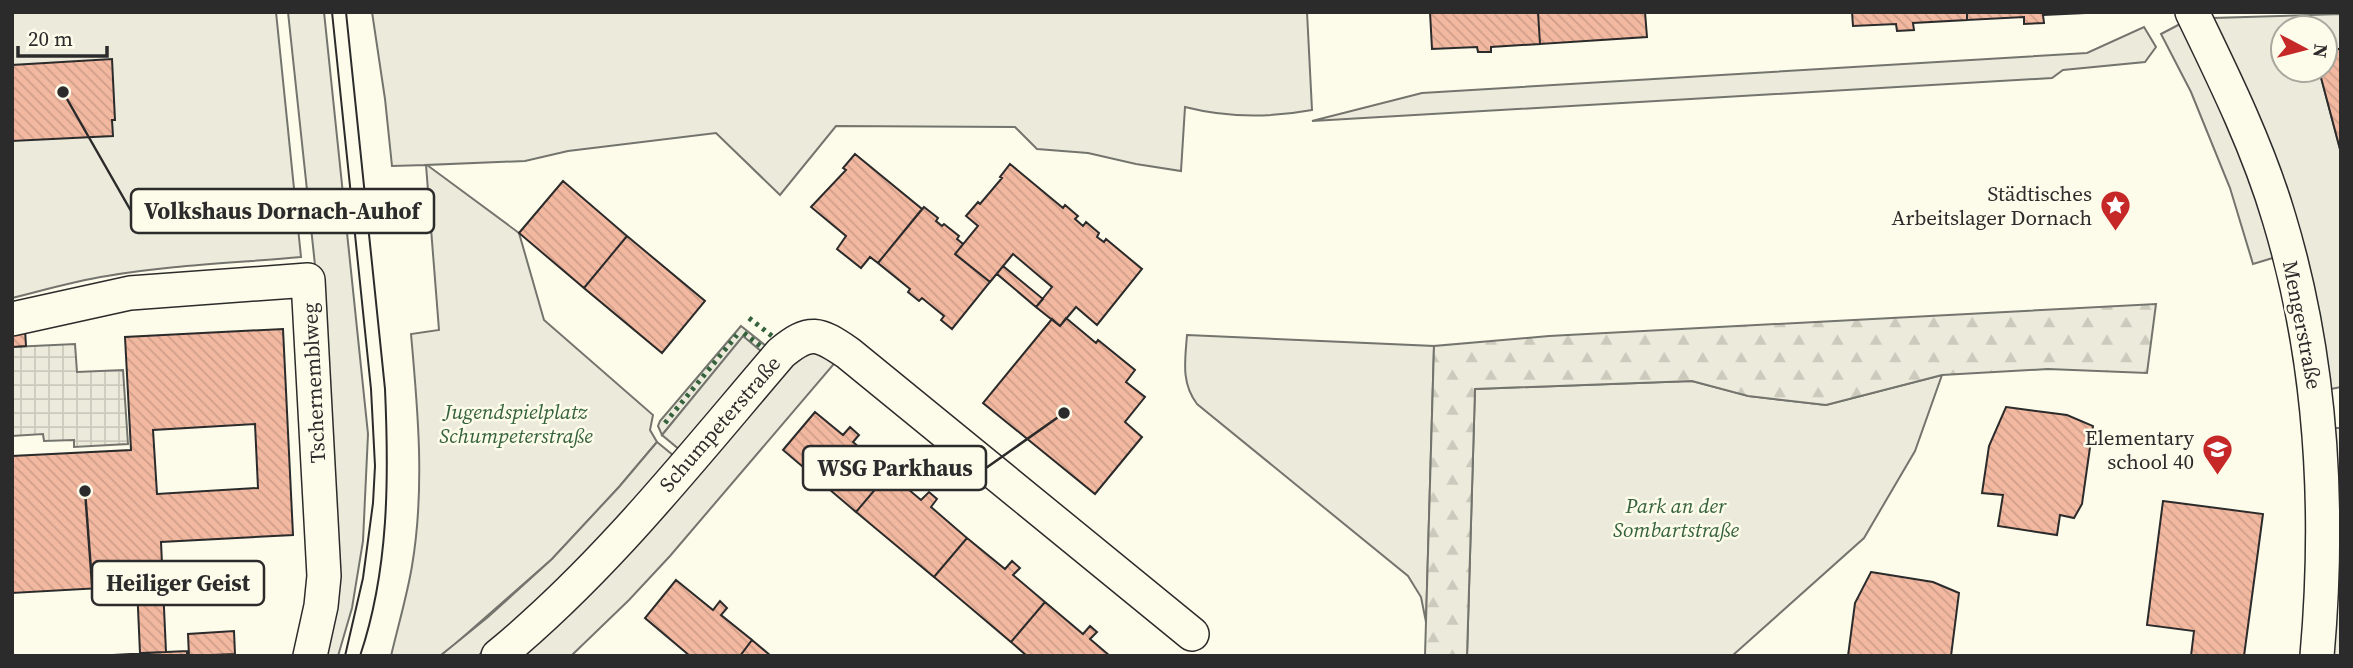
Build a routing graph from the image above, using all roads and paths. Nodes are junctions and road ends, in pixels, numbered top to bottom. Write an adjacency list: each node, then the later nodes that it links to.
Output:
1 (2192, 12): 6 (street, Mengerstraße)
2 (12, 319): 4 (street, Tschernemblweg)
3 (1192, 634): 5 (street, Schumpeterstraße)
4 (310, 656)
5 (498, 656)
6 (2317, 656)

